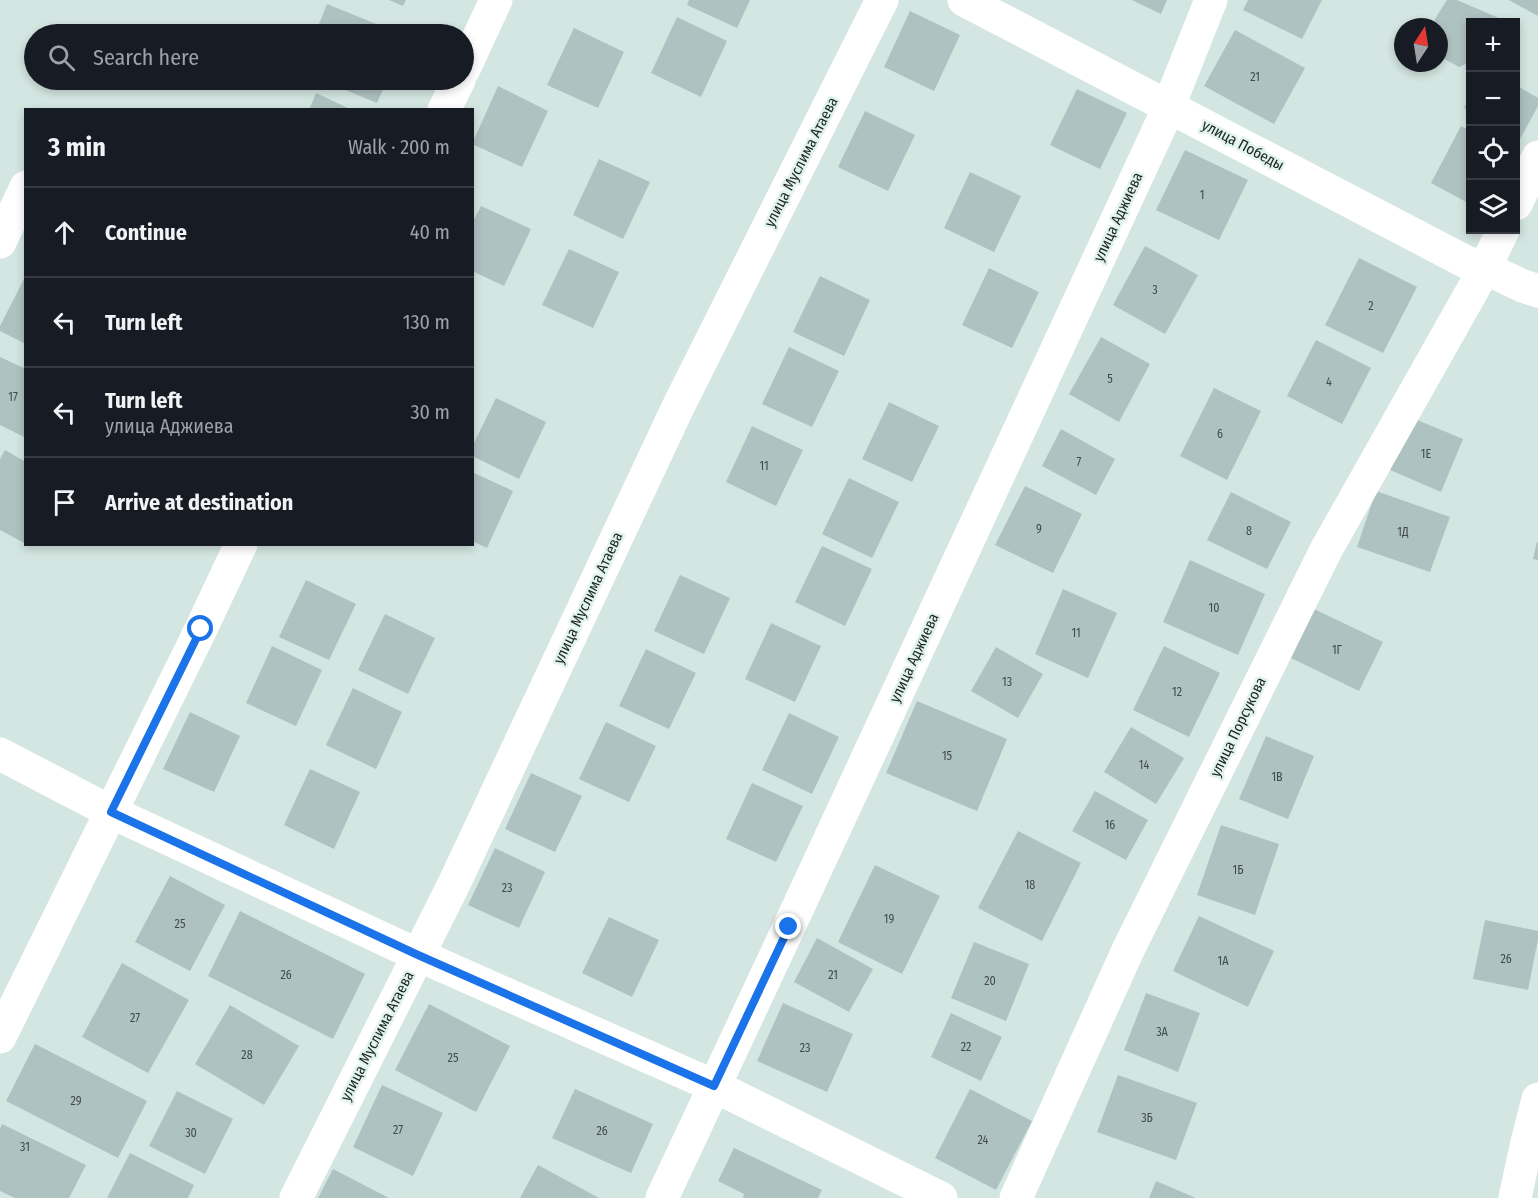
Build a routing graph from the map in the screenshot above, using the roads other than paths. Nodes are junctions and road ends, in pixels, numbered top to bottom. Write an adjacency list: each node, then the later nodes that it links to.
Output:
1 (496, 0): 5 (street)
2 (882, 0): 19 (street, улица Муслима Атаева)
3 (964, 0): 8 (street, улица Победы)
4 (1211, 0): 8 (street, улица Аджиева)
5 (474, 47)
6 (454, 90): 7 (street)
7 (445, 108)
8 (1166, 112): 14 (street, улица Победы); 21 (street, улица Аджиева)
9 (1538, 157): 11 (street)
10 (24, 191): 13 (street)
11 (1520, 194)
12 (1501, 234): 14 (street, улица Порсукова)
13 (0, 242)
14 (1485, 268): 15 (street, улица Победы); 26 (street, улица Порсукова)
15 (1531, 288)
16 (240, 546): 18 (street)
17 (0, 754): 18 (street)
18 (111, 812): 19 (street); 20 (street)
19 (418, 955): 21 (street); 23 (street, улица Муслима Атаева)
20 (0, 1036)
21 (714, 1086): 24 (street, улица Аджиева); 25 (street)
22 (1538, 1099): 27 (street)
23 (296, 1198)
24 (662, 1198)
25 (941, 1198)
26 (1016, 1198)
27 (1515, 1198)

